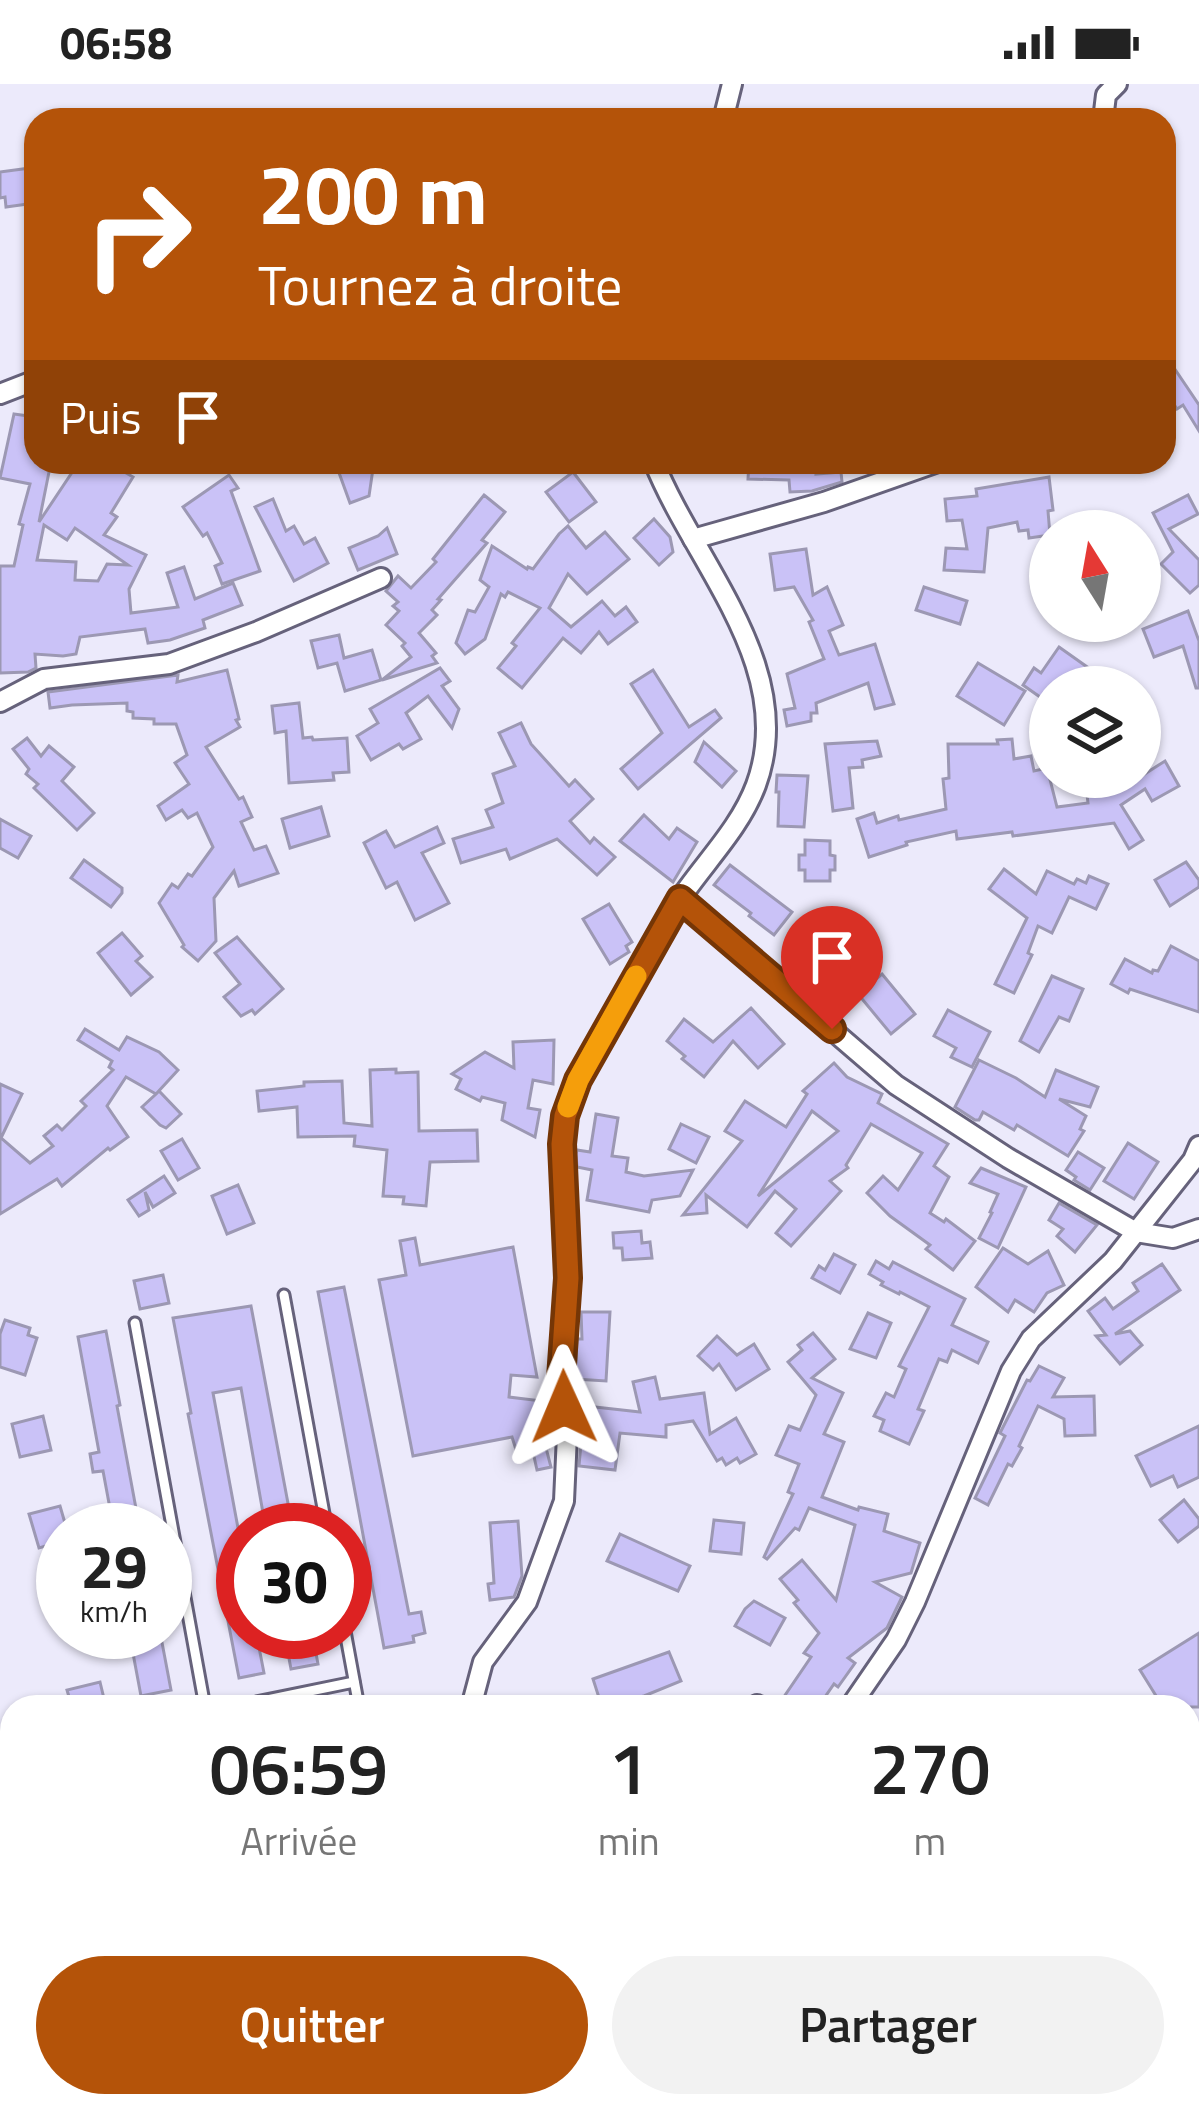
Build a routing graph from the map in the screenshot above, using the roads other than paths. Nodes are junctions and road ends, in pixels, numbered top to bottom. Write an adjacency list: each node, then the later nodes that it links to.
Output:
1 (659, 474): 3 (street)
2 (904, 474): 3 (street)
3 (694, 539): 6 (street)
4 (381, 578): 5 (street)
5 (0, 702)
6 (680, 899): 9 (street); 18 (street)
7 (1199, 1146): 9 (street)
8 (1199, 1228): 9 (street)
9 (1136, 1232): 19 (street)
10 (284, 1295): 12 (lane)
11 (135, 1323): 15 (lane)
12 (322, 1503)
13 (350, 1659): 14 (lane)
14 (354, 1682): 16 (lane); 17 (lane)
15 (203, 1695)
16 (291, 1695)
17 (357, 1695)
18 (474, 1695)
19 (858, 1695)

